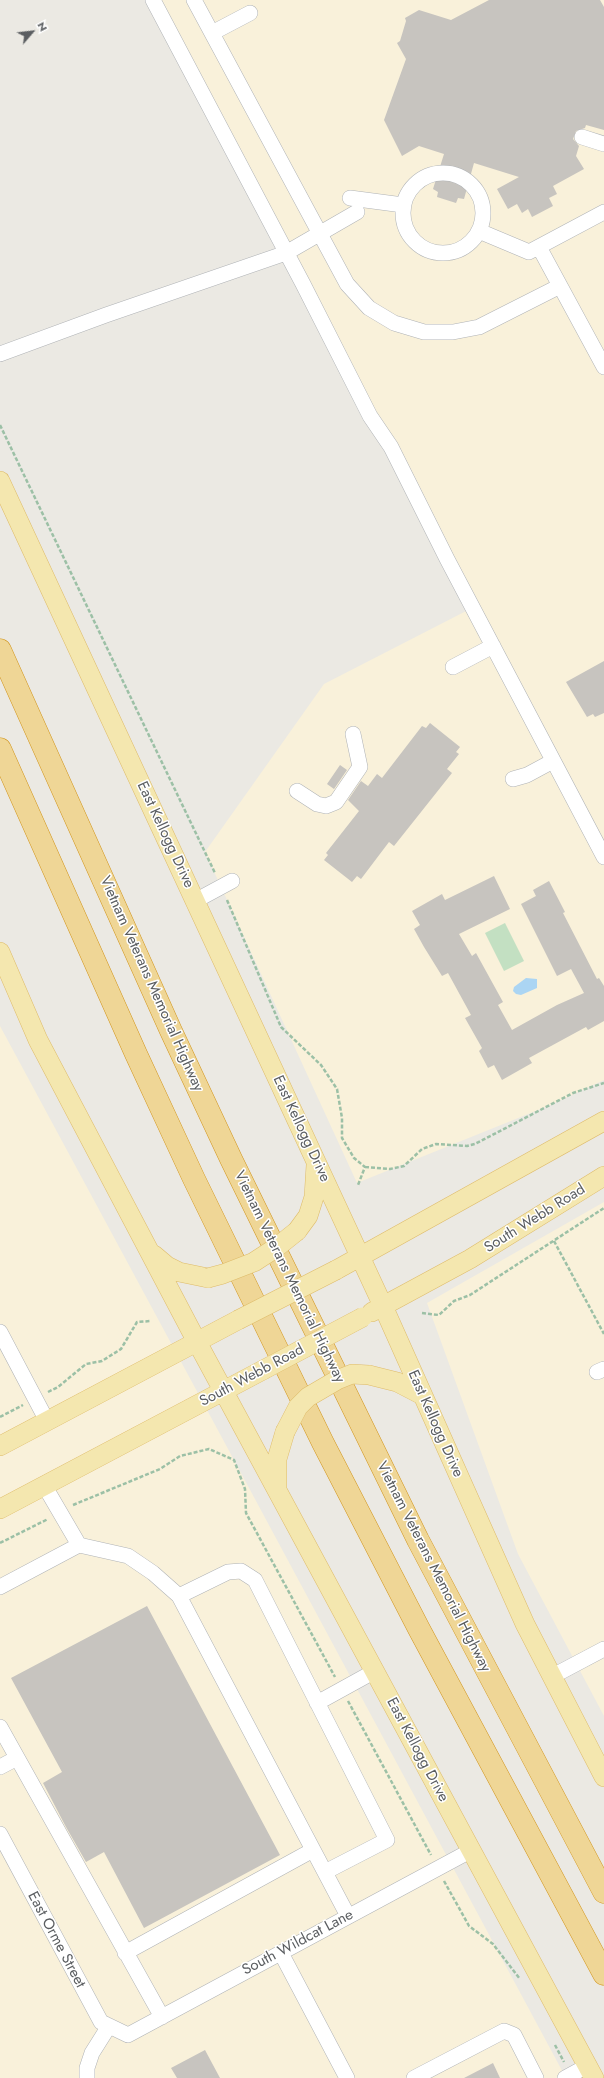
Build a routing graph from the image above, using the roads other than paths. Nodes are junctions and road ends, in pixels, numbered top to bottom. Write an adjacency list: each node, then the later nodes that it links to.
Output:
1 (153, 0): 14 (street)
2 (194, 0): 4 (street)
3 (250, 13): 4 (street)
4 (212, 34): 12 (street)
5 (582, 137): 6 (street)
6 (604, 144)
7 (350, 198): 8 (street)
8 (403, 204): 11 (street); 11 (street)
9 (357, 212): 12 (street)
10 (604, 212): 13 (street)
11 (479, 231): 13 (street)
12 (319, 233): 14 (street); 15 (street)
13 (539, 247): 15 (street)
14 (286, 253): 16 (street); 19 (street)
15 (560, 286): 17 (street)
16 (0, 354)
17 (604, 367)
18 (0, 481): 29 (main road, East Kellogg Drive)
19 (493, 646): 21 (street); 24 (street)
20 (0, 650): 61 (highway, Vietnam Veterans Memorial Highway)
21 (453, 667)
22 (353, 734): 26 (street)
23 (0, 749): 65 (highway)
24 (553, 760): 25 (street); 27 (street)
25 (513, 779)
26 (297, 791)
27 (604, 857)
28 (227, 884): 29 (street)
29 (195, 901): 32 (main road, East Kellogg Drive)
30 (0, 952): 34 (main road, East Kellogg Drive)
31 (604, 1121): 35 (main road)
32 (315, 1160): 34 (main road, bridge); 35 (main road, East Kellogg Drive)
33 (604, 1176): 36 (main road, South Webb Road)
34 (148, 1250): 38 (main road, East Kellogg Drive)
35 (360, 1256): 36 (main road, East Kellogg Drive); 38 (main road, bridge)
36 (383, 1306): 39 (main road, South Webb Road, bridge); 40 (main road, East Kellogg Drive)
37 (0, 1332): 41 (street)
38 (197, 1342): 39 (main road, East Kellogg Drive); 41 (main road)
39 (224, 1391): 43 (main road, South Webb Road); 44 (main road, East Kellogg Drive)
40 (422, 1395): 44 (main road, bridge); 51 (main road, East Kellogg Drive)
41 (47, 1421): 42 (main road)
42 (0, 1446)
43 (44, 1485): 45 (main road, South Webb Road); 46 (street)
44 (277, 1490): 50 (main road, East Kellogg Drive)
45 (0, 1509)
46 (79, 1545): 47 (street); 48 (street)
47 (0, 1587)
48 (180, 1596): 52 (street); 58 (street)
49 (604, 1649): 51 (street)
50 (375, 1671): 52 (street); 59 (main road, East Kellogg Drive)
51 (551, 1677): 56 (main road, East Kellogg Drive)
52 (317, 1703): 60 (street)
53 (0, 1727): 54 (street)
54 (17, 1758): 55 (street); 64 (street)
55 (0, 1767)
56 (604, 1776)
57 (0, 1834): 67 (street, East Orme Street)
58 (313, 1850): 60 (street); 64 (street)
59 (472, 1850): 62 (street, South Wildcat Lane); 69 (main road, East Kellogg Drive)
60 (325, 1872): 62 (street)
61 (604, 1892)
62 (348, 1916): 63 (street, South Wildcat Lane)
63 (281, 1952): 66 (street, South Wildcat Lane); 72 (street)
64 (125, 1953): 66 (street)
65 (604, 1974)
66 (162, 2017): 68 (street, South Wildcat Lane)
67 (109, 2026): 68 (street, East Orme Street); 71 (street)
68 (124, 2033)
69 (590, 2072): 70 (street)
70 (568, 2076)
71 (87, 2078)
72 (347, 2078)
73 (414, 2078): 74 (street)
74 (536, 2078)

